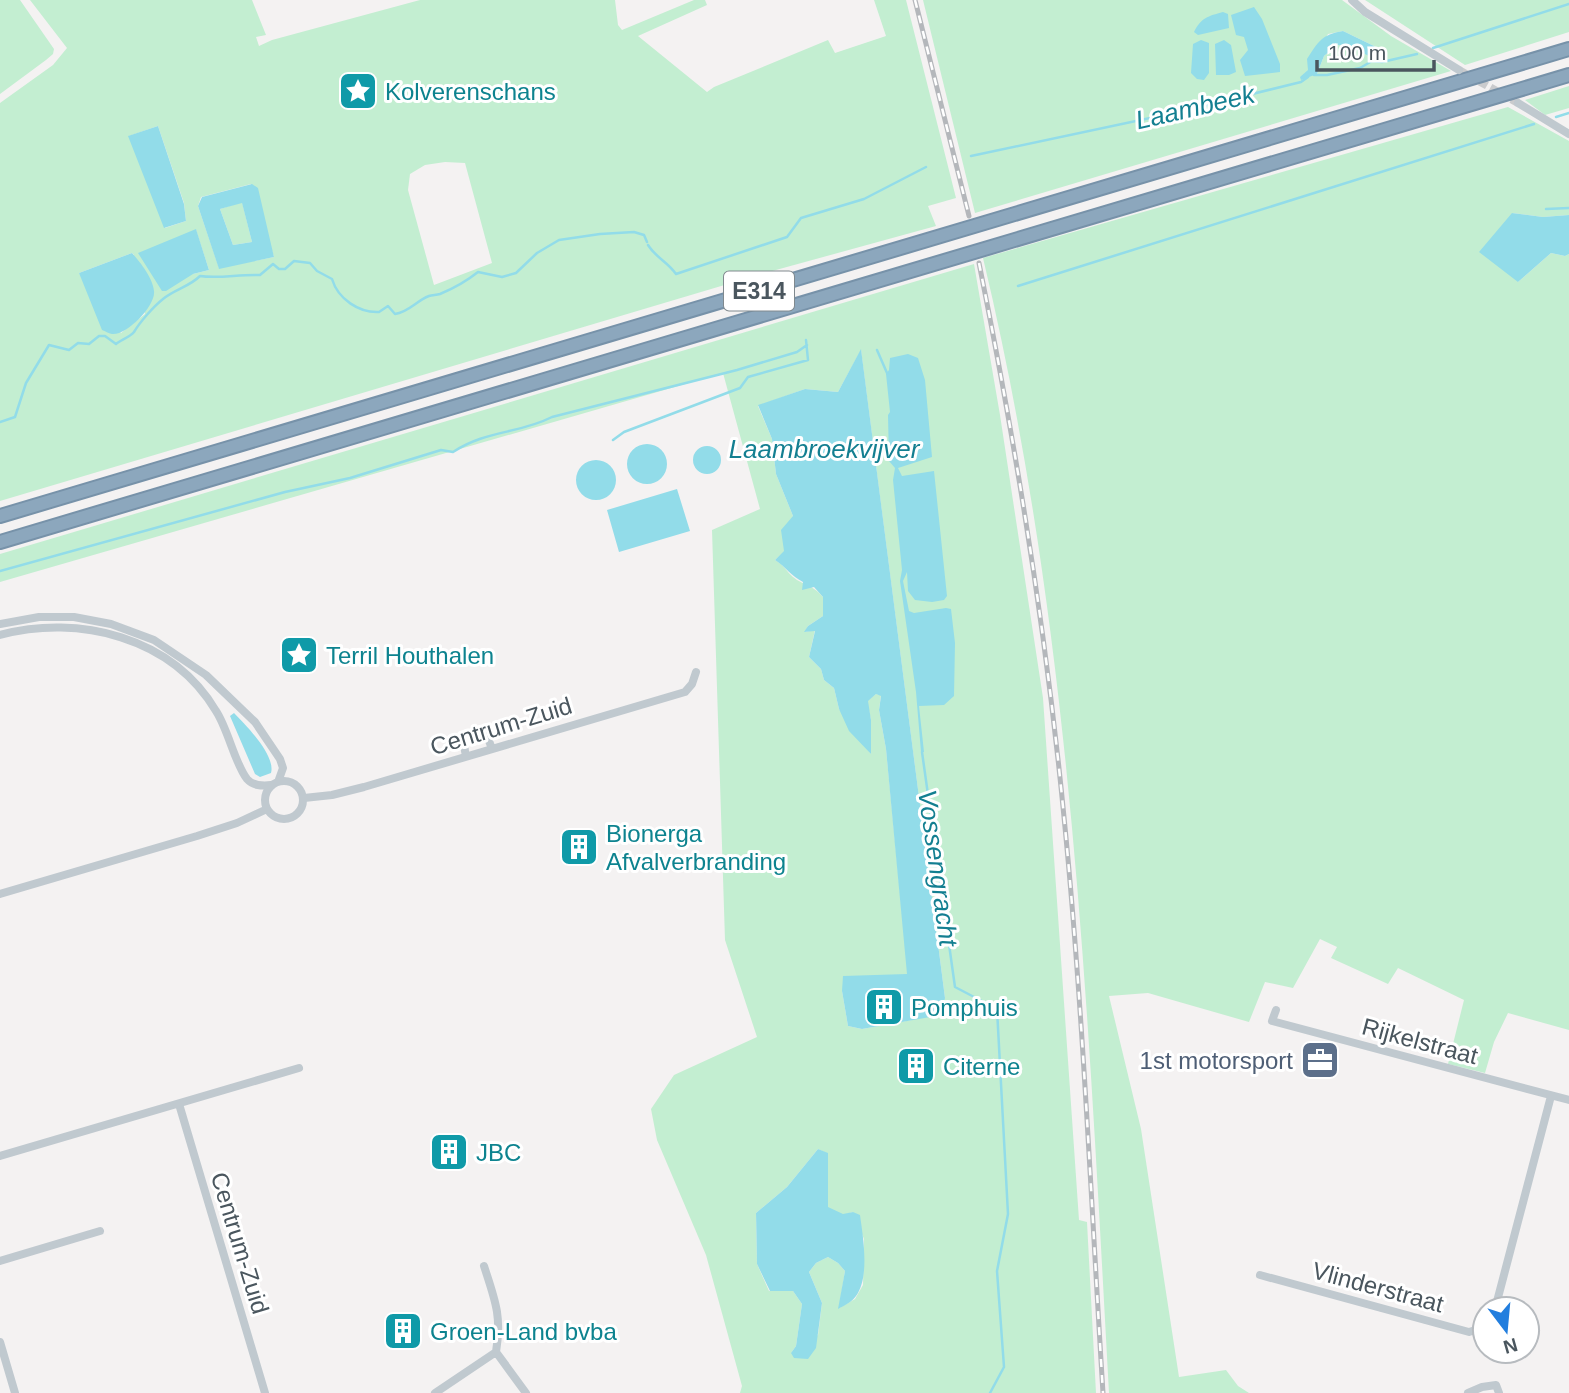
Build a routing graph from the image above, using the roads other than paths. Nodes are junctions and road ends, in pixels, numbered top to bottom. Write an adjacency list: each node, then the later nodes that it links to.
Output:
1 (1352, 0): 3 (street)
2 (1569, 49): 7 (highway, E314)
3 (1459, 70)
4 (1569, 75): 8 (highway, E314)
5 (1518, 103): 6 (street)
6 (1569, 134)
7 (0, 516)
8 (0, 542)
9 (0, 624): 14 (street)
10 (0, 635): 14 (street)
11 (696, 671): 12 (street, Centrum-Zuid)
12 (492, 748): 13 (street, Centrum-Zuid); 13 (street)
13 (466, 756): 15 (street, Centrum-Zuid)
14 (274, 784): 15 (street); 16 (street)
15 (304, 798): 16 (street)
16 (267, 809): 17 (street)
17 (0, 894)
18 (1276, 1010): 20 (street, Rijkelstraat)
19 (299, 1068): 22 (street)
20 (1551, 1096): 21 (street, Rijkelstraat); 28 (street)
21 (1569, 1100)
22 (179, 1104): 23 (street); 33 (street, Centrum-Zuid)
23 (0, 1156)
24 (100, 1231): 25 (street)
25 (0, 1261)
26 (484, 1266): 31 (street)
27 (1260, 1275): 29 (street, Vlinderstraat)
28 (1499, 1295)
29 (1471, 1331)
30 (0, 1342): 32 (street)
31 (496, 1352): 34 (street); 35 (street)
32 (15, 1393)
33 (265, 1393)
34 (435, 1393)
35 (527, 1393)
36 (1468, 1393): 37 (street)
37 (1499, 1393)

